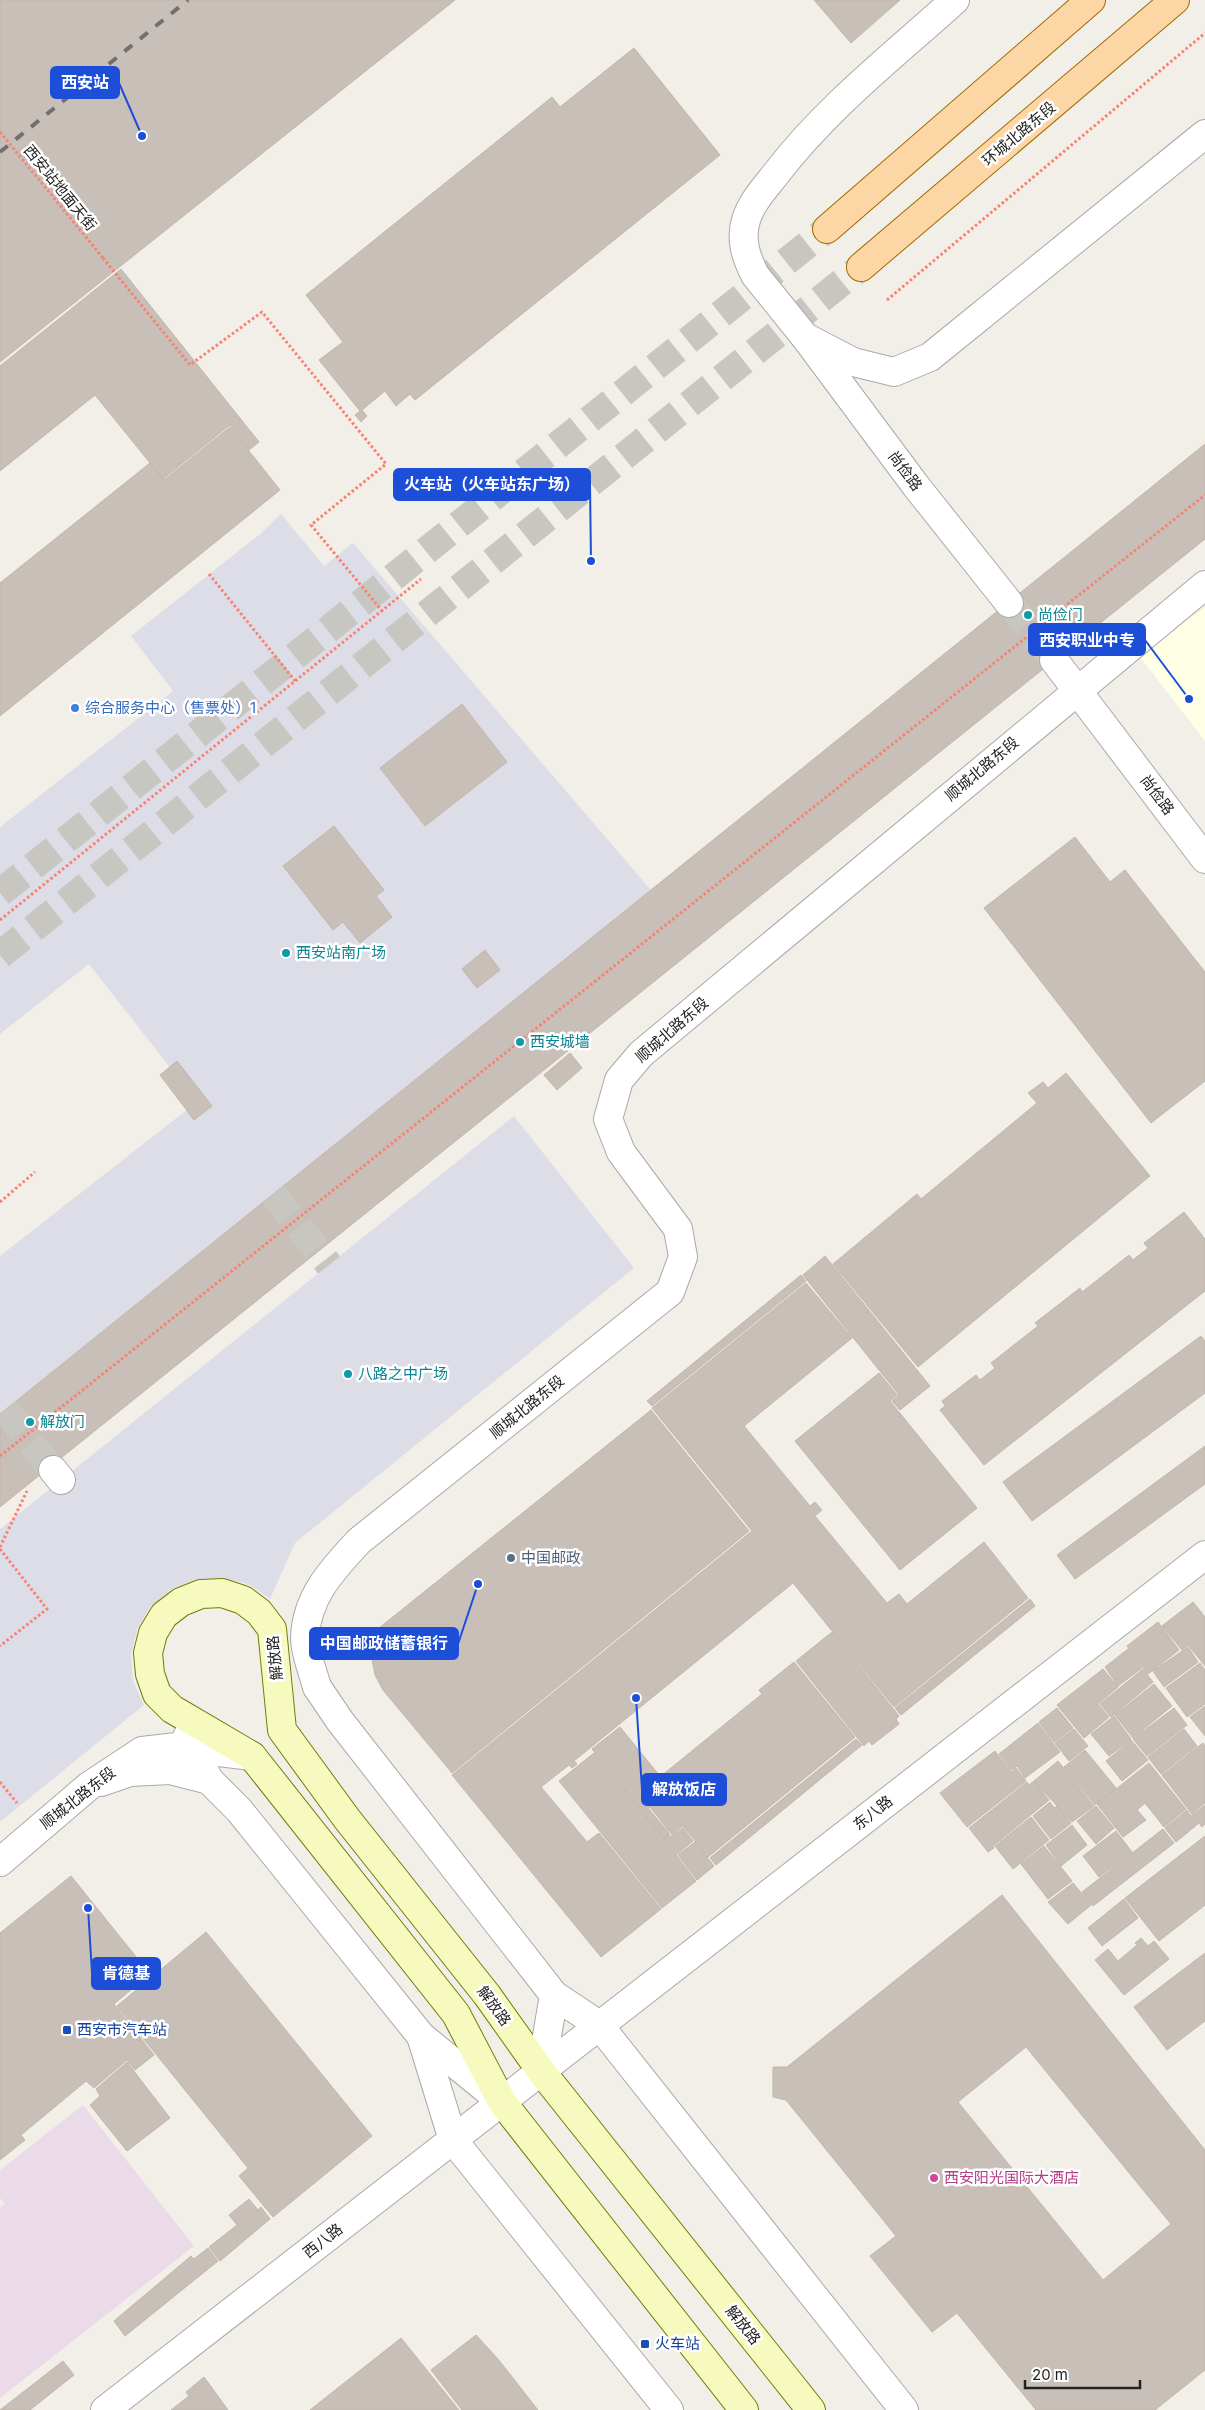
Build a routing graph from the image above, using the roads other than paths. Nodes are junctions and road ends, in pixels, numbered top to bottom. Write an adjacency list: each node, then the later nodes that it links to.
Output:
1 (955, 0): 7 (street, 尚俭路)
2 (1091, 0): 5 (main road)
3 (1176, 0): 6 (main road, 环城北路东段)
4 (1205, 134): 7 (street)
5 (827, 229)
6 (861, 267)
7 (805, 337): 9 (street, 尚俭路)
8 (1205, 585): 11 (street, 顺城北路东段)
9 (1009, 602)
10 (1054, 660): 11 (street, 尚俭路)
11 (1076, 690): 12 (street, 尚俭路); 20 (street, 顺城北路东段)
12 (1205, 859)
13 (1205, 1556): 21 (street, 东八路)
14 (172, 1710): 15 (street); 16 (main road, 解放路); 23 (main road, 解放路)
15 (193, 1749): 16 (street, 顺城北路东段); 17 (street); 18 (street, 顺城北路东段)
16 (252, 1756): 24 (main road, 解放路)
17 (209, 1780): 18 (street); 22 (street)
18 (89, 1786): 19 (street, 顺城北路东段)
19 (0, 1862)
20 (554, 1995): 21 (street); 23 (street)
21 (600, 2025): 23 (street, 东八路); 30 (street)
22 (421, 2036): 24 (street); 25 (street)
23 (541, 2070): 24 (street, 西八路); 29 (main road, 解放路)
24 (502, 2102): 25 (street, 西八路); 28 (main road, 解放路)
25 (453, 2140): 26 (street, 西八路); 27 (street)
26 (105, 2410)
27 (668, 2410)
28 (744, 2410)
29 (811, 2410)
30 (904, 2410)

